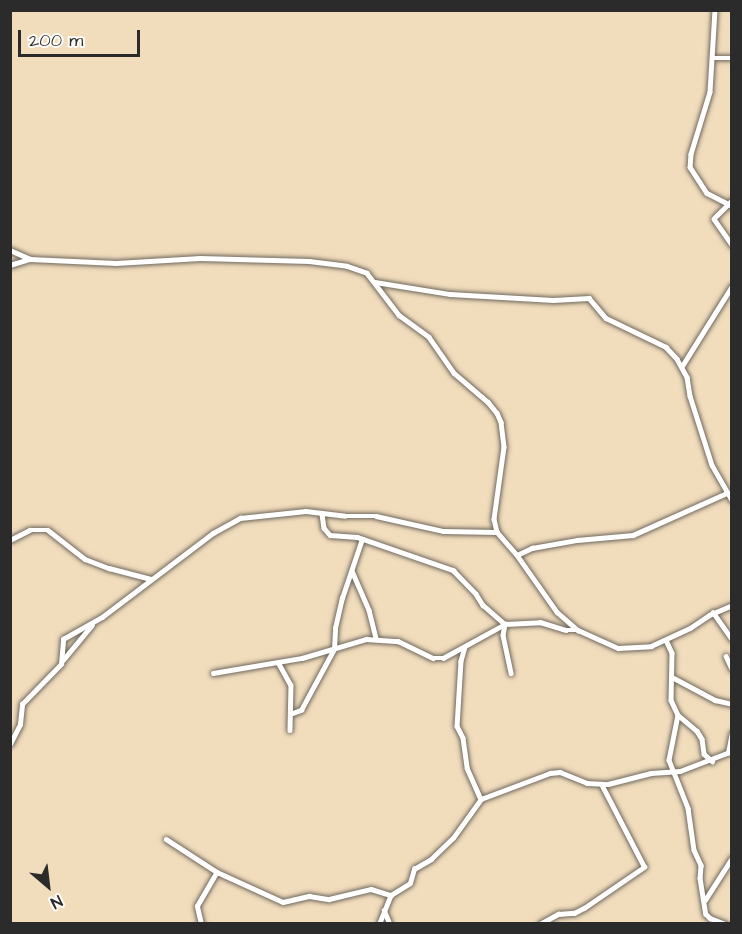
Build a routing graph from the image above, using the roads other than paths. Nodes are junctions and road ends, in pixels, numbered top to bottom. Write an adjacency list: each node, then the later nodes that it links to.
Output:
1 (715, 10): 2 (street)
2 (712, 58): 3 (street); 4 (street)
3 (732, 58)
4 (731, 204): 5 (street)
5 (732, 245)
6 (10, 250): 7 (street)
7 (30, 260): 8 (street); 9 (street)
8 (10, 265)
9 (375, 282): 11 (street); 15 (street)
10 (732, 286): 11 (street)
11 (682, 366): 12 (street)
12 (728, 492): 13 (street); 18 (street)
13 (732, 500)
14 (322, 513): 15 (street); 16 (street); 20 (street)
15 (497, 532): 18 (street)
16 (362, 539): 19 (street); 24 (street)
17 (10, 540): 20 (street)
18 (517, 555): 25 (street)
19 (352, 571): 26 (street); 30 (street)
20 (151, 579): 23 (street)
21 (732, 604): 22 (street)
22 (713, 612): 27 (street); 28 (street)
23 (96, 621): 33 (street); 33 (street)
24 (505, 624): 25 (street); 29 (street); 35 (street)
25 (579, 630): 28 (street)
26 (376, 639): 29 (street); 30 (street)
27 (732, 639)
28 (666, 640): 37 (street)
29 (465, 647): 48 (street)
30 (334, 649): 32 (street); 39 (street)
31 (726, 656): 34 (street)
32 (278, 662): 36 (street); 39 (street)
33 (61, 664): 43 (street)
34 (732, 669)
35 (511, 672)
36 (213, 673)
37 (672, 677): 38 (street); 40 (street)
38 (731, 705)
39 (290, 714): 41 (street)
40 (678, 715): 45 (street); 46 (street)
41 (290, 730)
42 (732, 733): 44 (street)
43 (10, 744)
44 (730, 752): 45 (street)
45 (712, 760): 46 (street)
46 (674, 770): 47 (street); 53 (street)
47 (601, 784): 48 (street); 58 (street)
48 (481, 799): 52 (street)
49 (166, 839): 51 (street)
50 (732, 858): 53 (street)
51 (217, 872): 52 (street); 55 (street)
52 (391, 894): 54 (street)
53 (705, 900): 59 (street)
54 (384, 910): 56 (street); 57 (street)
55 (201, 924)
56 (379, 924)
57 (390, 924)
58 (540, 924)
59 (726, 924)

